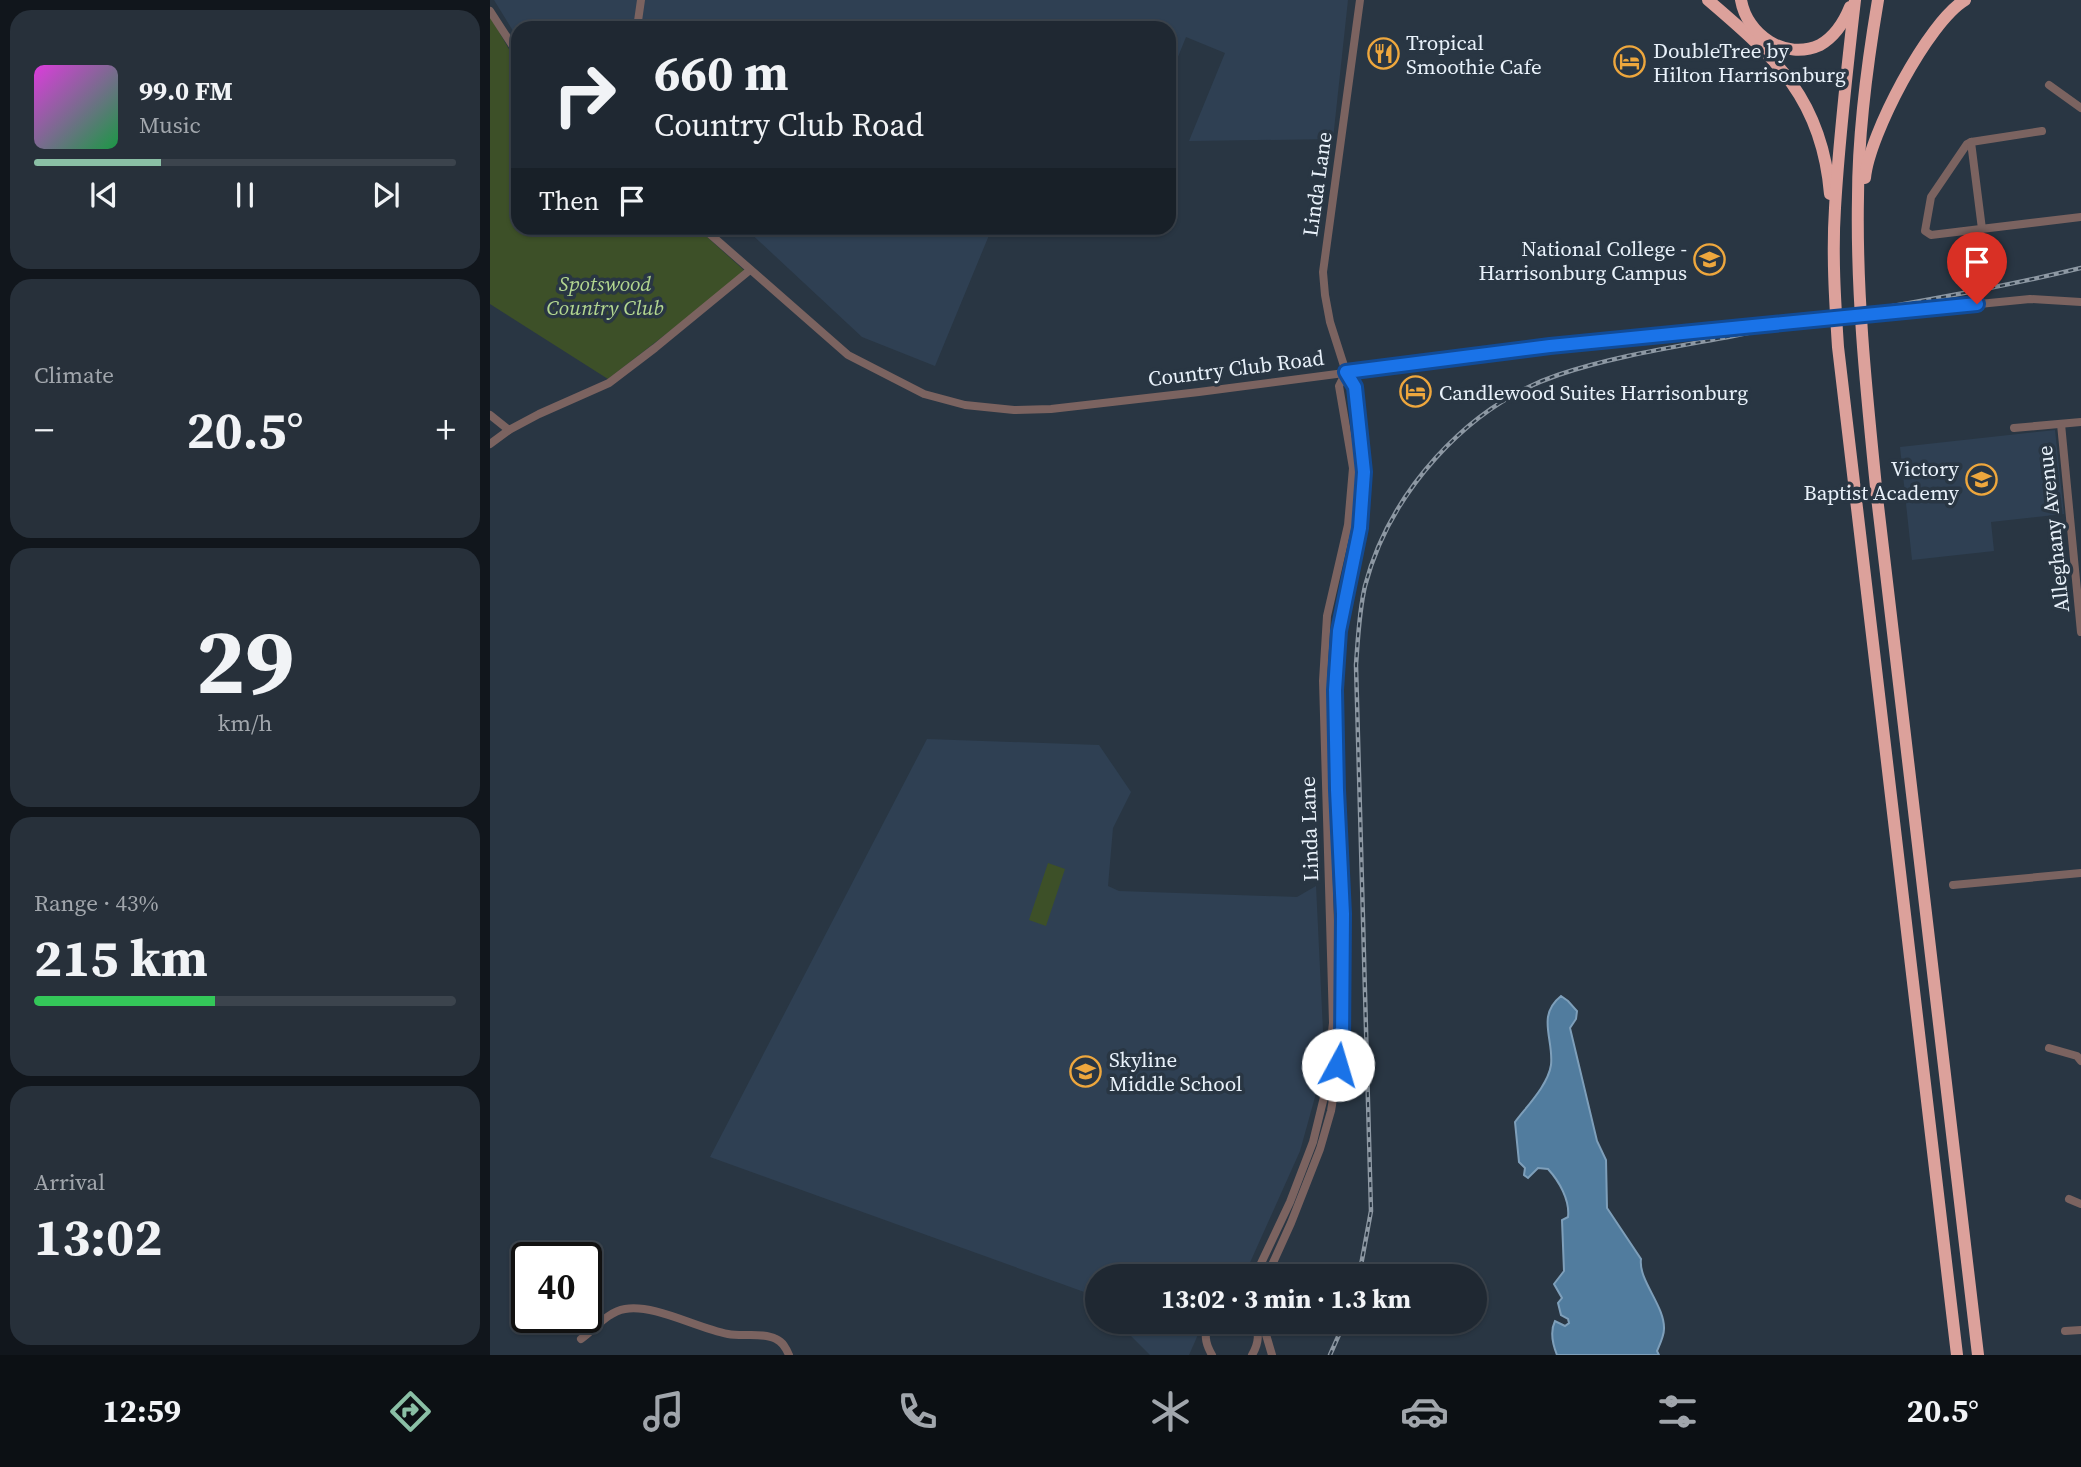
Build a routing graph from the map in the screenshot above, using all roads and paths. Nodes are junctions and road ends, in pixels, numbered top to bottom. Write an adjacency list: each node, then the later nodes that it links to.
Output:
1 (640, 0): 11 (street)
2 (1360, 0): 24 (street, Linda Lane)
3 (1708, 0): 10 (highway)
4 (1719, 0): 10 (highway)
5 (1741, 0): 6 (highway)
6 (1854, 0): 21 (highway)
7 (1878, 0): 20 (highway)
8 (1965, 0): 20 (highway)
9 (490, 11): 12 (street)
10 (1727, 17): 21 (highway)
11 (638, 21)
12 (511, 43)
13 (2049, 85): 14 (street)
14 (2081, 108)
15 (2042, 131): 16 (street)
16 (1971, 142): 18 (street); 18 (street)
17 (2081, 217): 18 (street)
18 (1982, 229)
19 (711, 235): 22 (street, Country Club Road)
20 (1859, 241): 51 (highway)
21 (1834, 267): 50 (highway)
22 (750, 270): 24 (street, Country Club Road); 29 (street)
23 (2081, 302): 24 (street, Country Club Road)
24 (1346, 372): 38 (street, Linda Lane); 39 (street, Linda Lane)
25 (490, 415): 29 (street)
26 (2081, 422): 27 (street)
27 (2061, 424): 28 (street); 31 (street, Alleghany Avenue)
28 (2014, 428)
29 (509, 430): 30 (street)
30 (490, 444)
31 (2081, 632)
32 (2081, 873): 33 (street)
33 (1954, 885)
34 (2049, 1048): 35 (street)
35 (2081, 1061)
36 (2069, 1199): 37 (street)
37 (2081, 1204)
38 (1261, 1264)
39 (1273, 1264)
40 (2081, 1330): 41 (street)
41 (2065, 1331)
42 (1206, 1334): 48 (street)
43 (1258, 1334): 46 (street)
44 (1266, 1334): 49 (street)
45 (581, 1339): 47 (street)
46 (1256, 1353)
47 (789, 1355)
48 (1210, 1355)
49 (1272, 1355)
50 (1957, 1355)
51 (1978, 1355)

